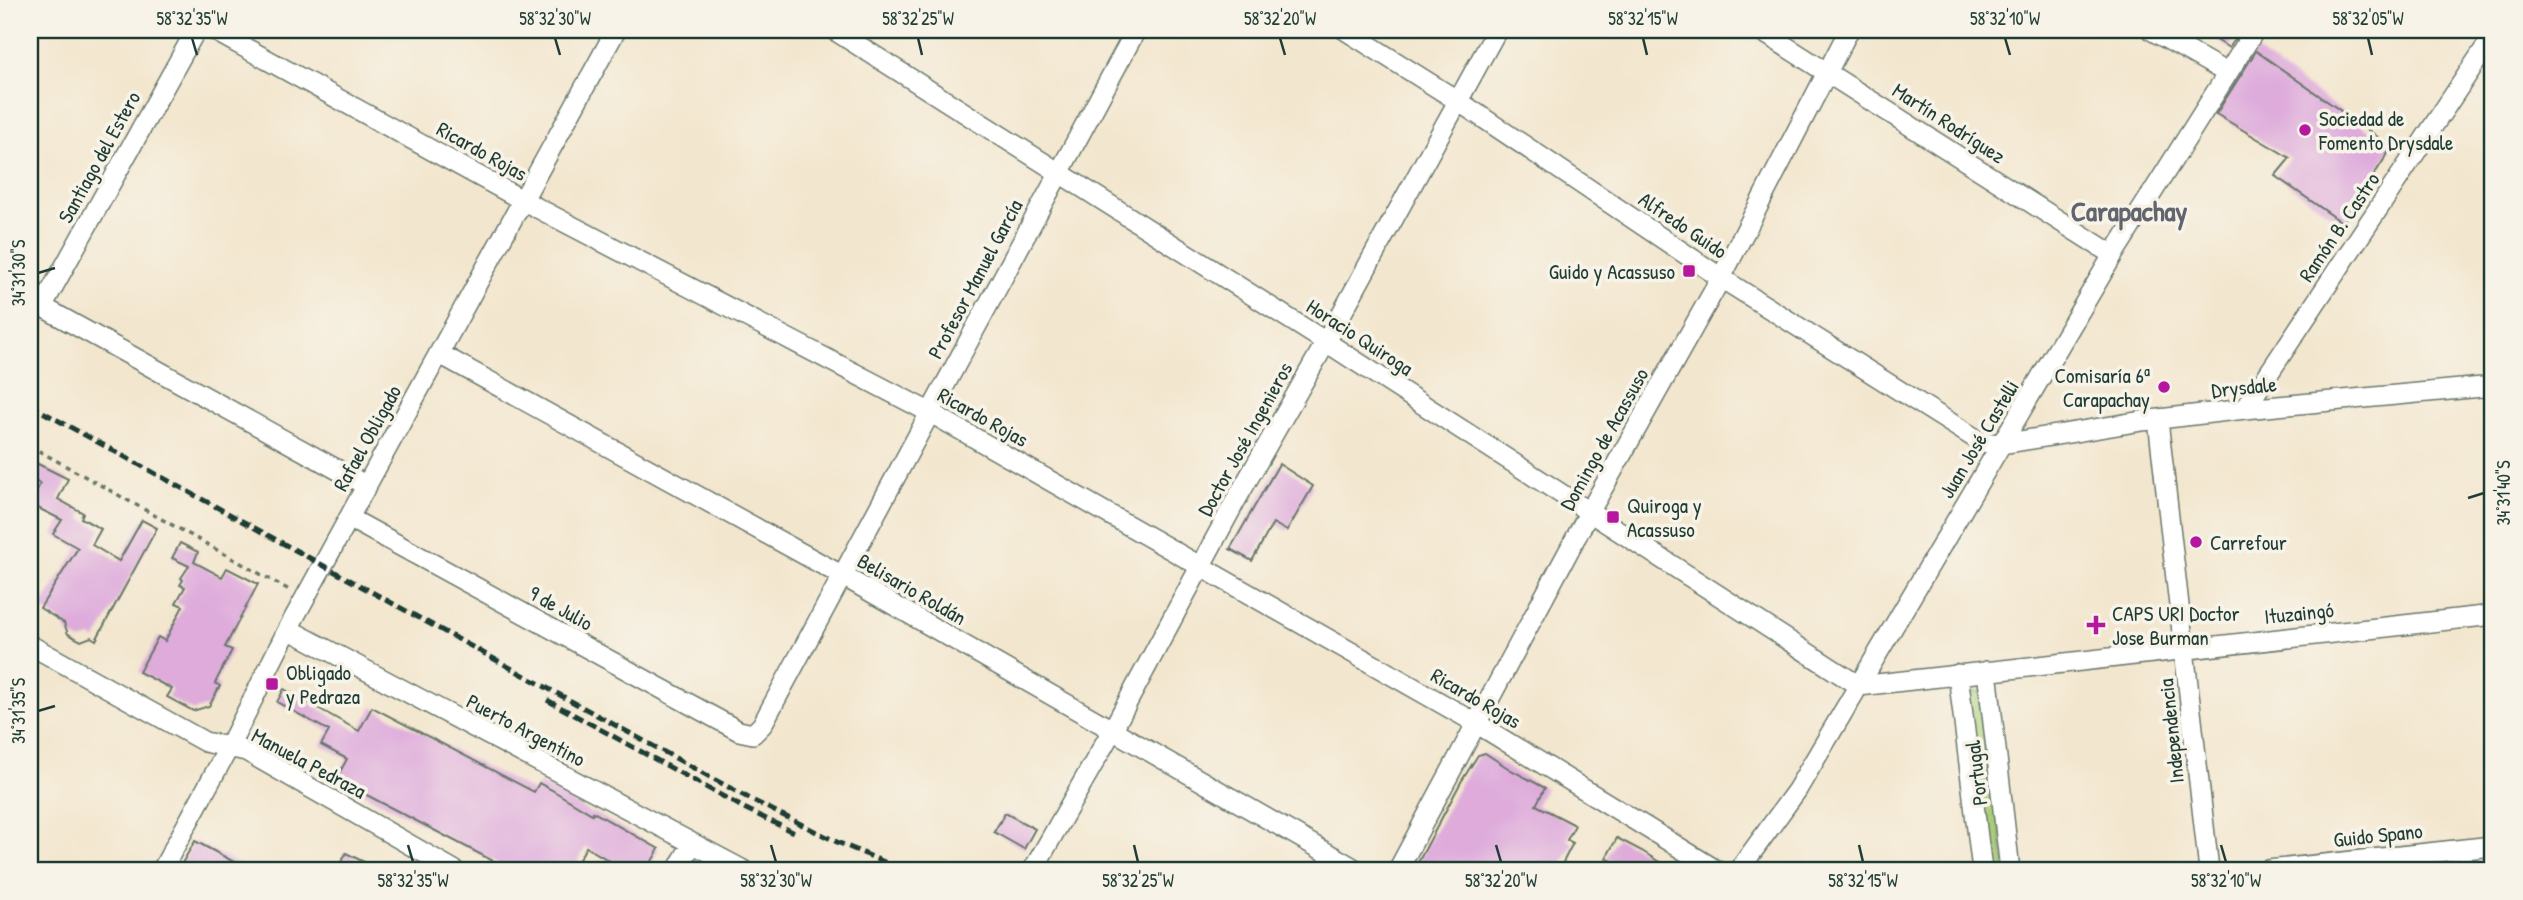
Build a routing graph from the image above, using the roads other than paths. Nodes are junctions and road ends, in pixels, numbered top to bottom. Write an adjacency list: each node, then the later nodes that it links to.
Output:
1 (196, 30): 20 (street, Santiago del Estero)
2 (213, 30): 17 (street, Ricardo Rojas)
3 (616, 30): 17 (street, Rafael Obligado)
4 (834, 30): 16 (street, Horacio Quiroga)
5 (1136, 30): 16 (street, Profesor Manuel García)
6 (1345, 30): 15 (street, Alfredo Guido)
7 (1497, 30): 15 (street, Doctor José Ingenieros)
8 (1760, 30): 13 (street, Martín Rodríguez)
9 (1849, 30): 13 (street, Domingo de Acassuso)
10 (2151, 30): 14 (street)
11 (2255, 30): 14 (street, Juan José Castelli)
12 (2493, 36): 24 (street, Ramón B. Castro)
13 (1827, 71): 18 (street, Martín Rodríguez); 19 (street, Domingo de Acassuso)
14 (2227, 73): 18 (street, Juan José Castelli)
15 (1458, 101): 19 (street, Alfredo Guido); 21 (street, Doctor José Ingenieros)
16 (1058, 173): 21 (street, Horacio Quiroga); 25 (street, Profesor Manuel García)
17 (524, 201): 22 (street, Rafael Obligado); 25 (street, Ricardo Rojas)
18 (2113, 255): 27 (street, Juan José Castelli)
19 (1721, 278): 27 (street, Alfredo Guido); 29 (street, Domingo de Acassuso)
20 (36, 303): 28 (street)
21 (1326, 342): 29 (street, Horacio Quiroga); 31 (street, Doctor José Ingenieros)
22 (440, 354): 28 (street, Rafael Obligado); 32 (street, Belisario Roldán)
23 (2493, 386): 24 (street, Drysdale)
24 (2245, 409): 26 (street, Drysdale)
25 (929, 412): 31 (street, Ricardo Rojas); 32 (street, Profesor Manuel García)
26 (2158, 420): 27 (street, Drysdale); 36 (street, Independencia)
27 (2002, 444): 39 (street, Juan José Castelli)
28 (367, 486): 30 (street, Rafael Obligado)
29 (1590, 512): 39 (street, Horacio Quiroga); 40 (street, Domingo de Acassuso)
30 (349, 518): 34 (street, Rafael Obligado); 42 (street, 9 de Julio)
31 (1201, 566): 40 (street, Ricardo Rojas); 41 (street, Doctor José Ingenieros)
32 (843, 576): 41 (street, Belisario Roldán); 42 (street, Profesor Manuel García)
33 (2493, 615): 36 (street, Ituzaingó)
34 (288, 629): 43 (street, Rafael Obligado); 44 (street, Puerto Argentino)
35 (30, 645): 43 (street, Manuela Pedraza)
36 (2184, 648): 37 (street, Ituzaingó); 57 (street, Independencia)
37 (1987, 671): 38 (street, Ituzaingó); 56 (street, Portugal)
38 (1958, 674): 39 (street, Ituzaingó); 55 (street, Portugal)
39 (1859, 686): 54 (street, Juan José Castelli)
40 (1476, 723): 52 (street, Domingo de Acassuso); 53 (street, Ricardo Rojas)
41 (1113, 729): 50 (street, Doctor José Ingenieros); 51 (street, Belisario Roldán)
42 (753, 734)
43 (229, 747): 46 (street, Rafael Obligado); 47 (street, Manuela Pedraza)
44 (692, 844): 48 (street); 49 (street, Puerto Argentino)
45 (2493, 846): 58 (street, Guido Spano)
46 (162, 870)
47 (453, 870)
48 (677, 870)
49 (743, 870)
50 (1033, 870)
51 (1357, 870)
52 (1398, 870)
53 (1716, 870)
54 (1739, 870)
55 (1982, 870)
56 (2010, 870)
57 (2209, 870)
58 (2268, 870)

